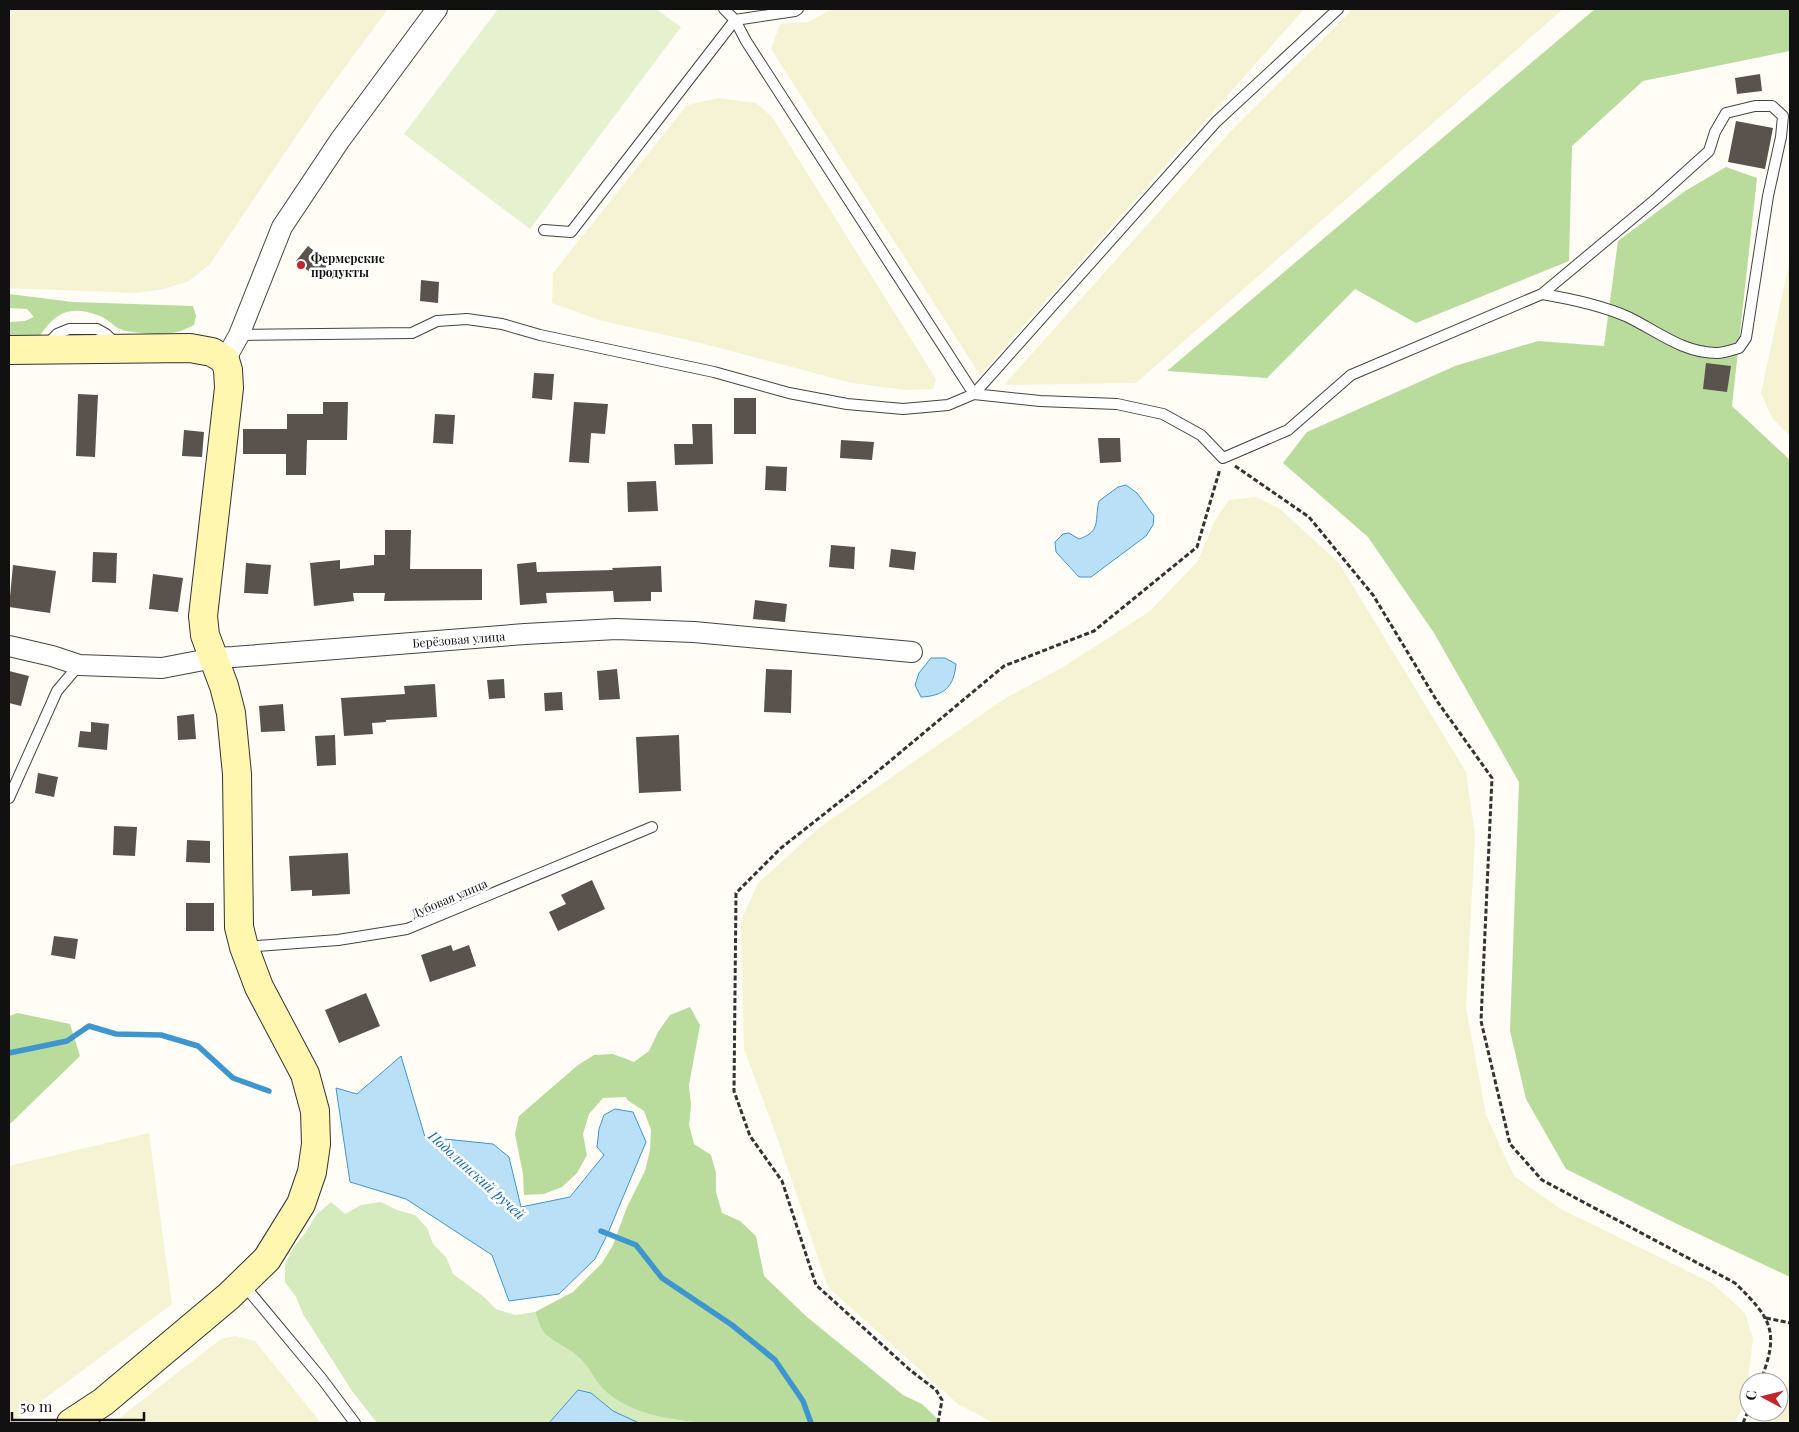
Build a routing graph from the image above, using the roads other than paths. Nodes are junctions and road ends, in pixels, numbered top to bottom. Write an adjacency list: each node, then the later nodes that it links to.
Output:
1 (437, 9): 8 (street)
2 (724, 9): 5 (lane)
3 (798, 9): 5 (lane)
4 (1338, 9): 11 (lane)
5 (735, 20): 6 (lane); 11 (lane)
6 (544, 230)
7 (1542, 294): 7 (lane); 11 (lane)
8 (238, 335): 10 (street); 11 (lane)
9 (9, 350): 10 (street)
10 (225, 360): 14 (street)
11 (974, 394)
12 (9, 646): 15 (street, Берёзовая улица)
13 (912, 652): 14 (street, Берёзовая улица)
14 (214, 658): 15 (street, Берёзовая улица); 18 (street)
15 (79, 665): 16 (lane)
16 (9, 798)
17 (652, 827): 18 (lane, Дубовая улица)
18 (244, 947): 19 (street)
19 (242, 1283): 20 (street); 21 (lane)
20 (72, 1423)
21 (355, 1423)

